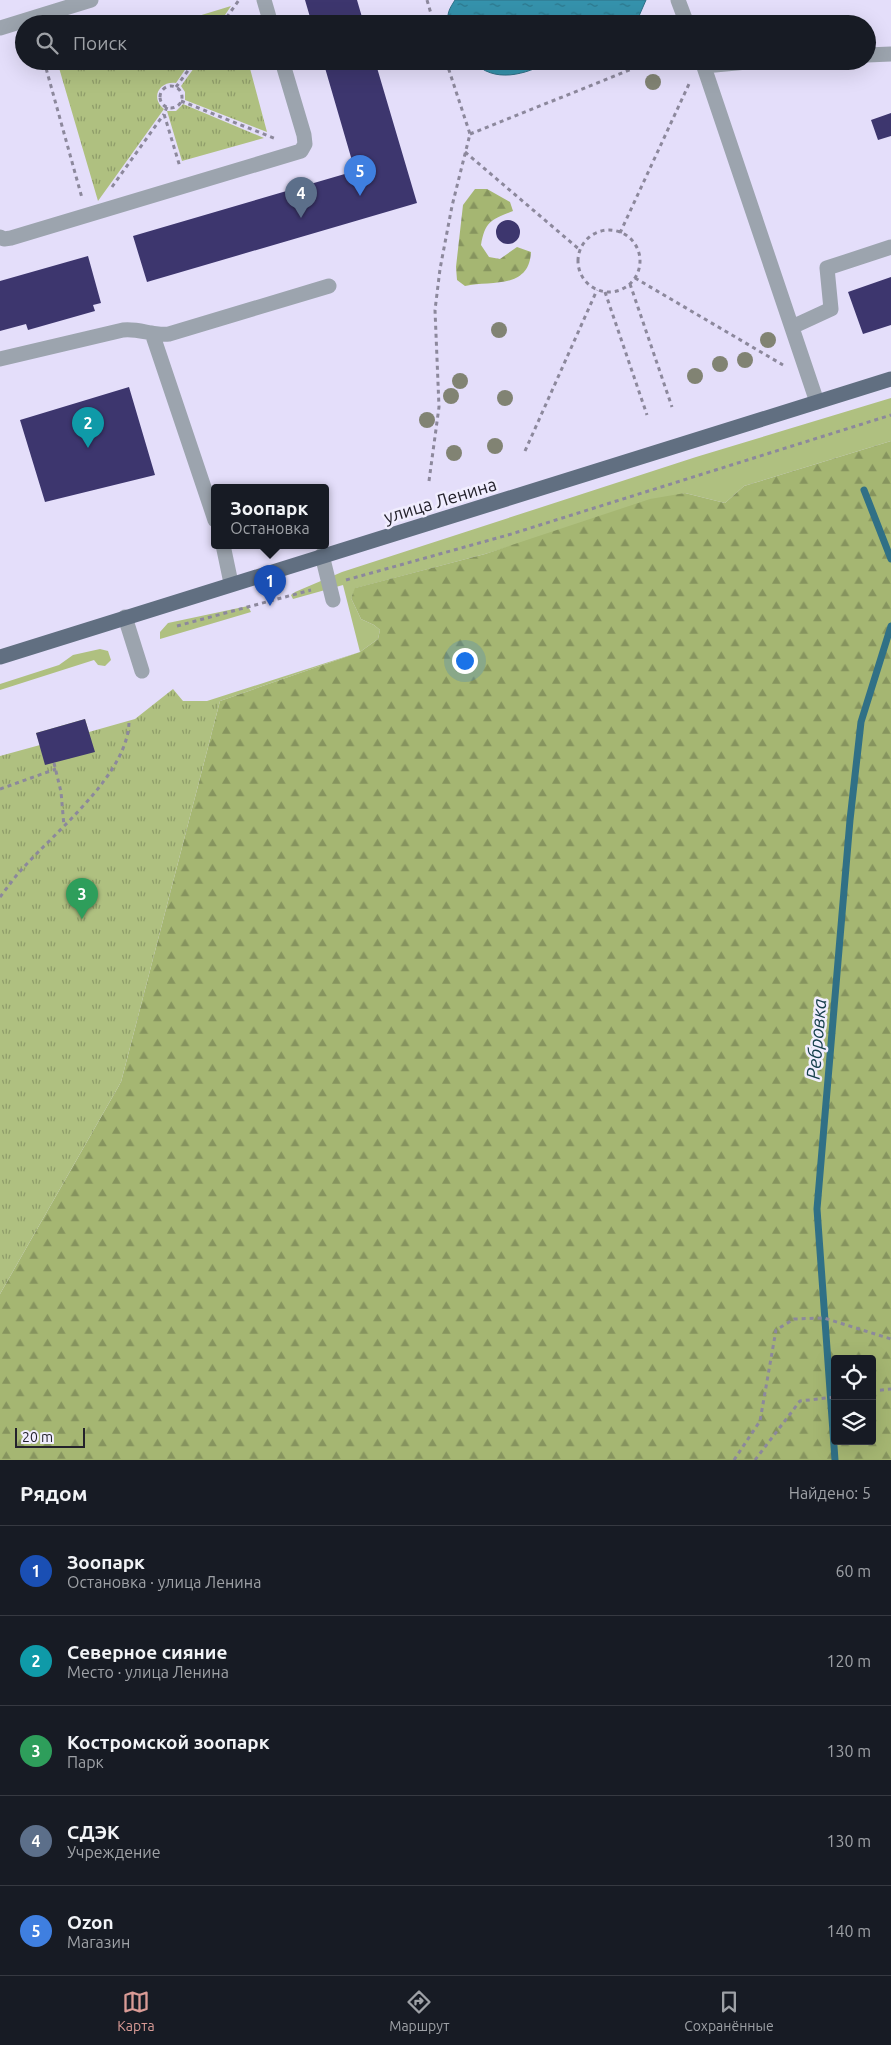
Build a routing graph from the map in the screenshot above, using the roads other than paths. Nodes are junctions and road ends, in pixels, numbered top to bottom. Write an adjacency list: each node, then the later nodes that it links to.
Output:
1 (91, 0): 4 (lane)
2 (264, 0): 5 (lane)
3 (678, 0): 6 (lane)
4 (42, 15)
5 (268, 15)
6 (684, 15)
7 (15, 23): 8 (lane)
8 (0, 28)
9 (891, 54): 10 (lane)
10 (876, 55)
11 (285, 70): 13 (lane)
12 (705, 70): 16 (lane)
13 (0, 237)
14 (891, 247): 16 (lane)
15 (328, 286): 17 (lane)
16 (792, 328): 20 (lane)
17 (152, 333): 18 (lane); 21 (lane)
18 (0, 359)
19 (891, 379): 20 (main road, улица Ленина)
20 (817, 402): 23 (main road, улица Ленина)
21 (211, 508)
22 (224, 549): 24 (lane)
23 (322, 555): 24 (main road, улица Ленина); 25 (lane)
24 (231, 584): 26 (main road, улица Ленина)
25 (331, 592)
26 (125, 617): 27 (main road, улица Ленина); 28 (lane)
27 (0, 657)
28 (142, 671)

